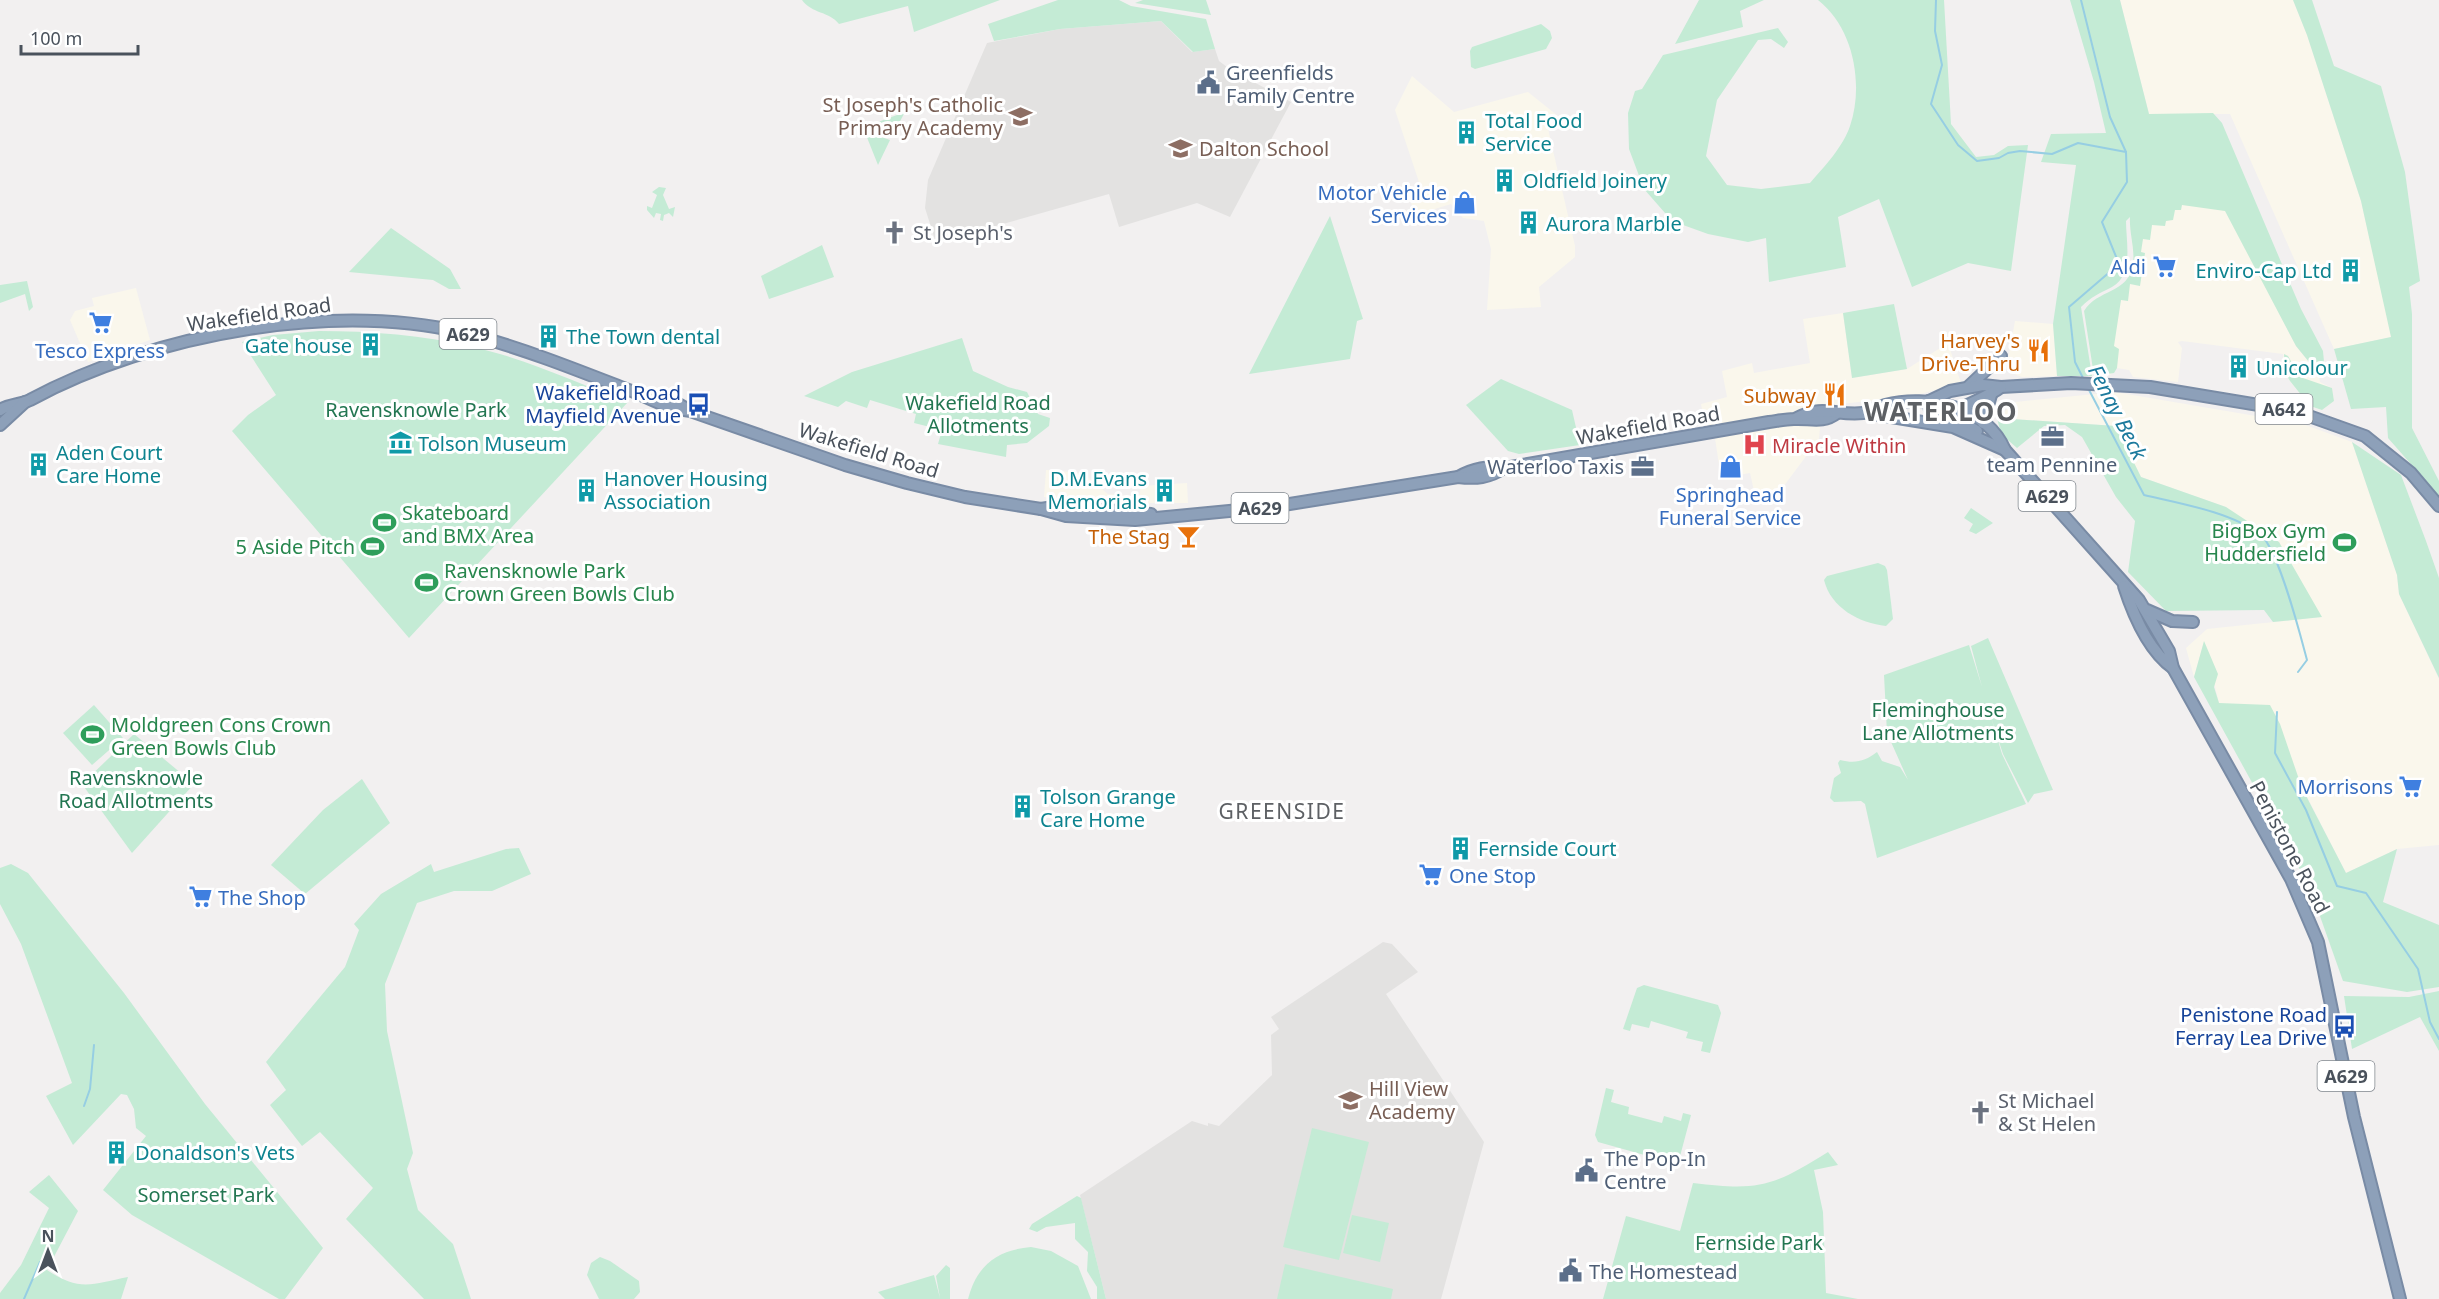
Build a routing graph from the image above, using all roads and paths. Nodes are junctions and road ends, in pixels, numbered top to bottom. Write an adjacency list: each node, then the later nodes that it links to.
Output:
1 (2001, 356): 3 (highway)
2 (2001, 387): 3 (highway, Wakefield Road / A642); 4 (highway); 16 (highway, Wakefield Road / A642)
3 (1966, 388): 5 (highway, Wakefield Road / A642)
4 (1991, 395): 7 (highway); 12 (highway)
5 (1923, 401): 7 (highway, Penistone Road / A629); 9 (highway, Wakefield Road / A629); 10 (highway, A629)
6 (25, 402): 8 (highway, Wakefield Road / A629); 9 (highway, Wakefield Road / A629); 13 (highway, Wakefield Road / A629)
7 (1958, 408): 10 (highway); 12 (highway, Penistone Road / A629)
8 (0, 410)
9 (1867, 412): 11 (highway, Penistone Road / A629)
10 (1943, 417): 11 (highway); 14 (highway, A629)
11 (1921, 420): 14 (highway, Penistone Road / A629)
12 (1983, 423): 15 (highway, Penistone Road / A629)
13 (0, 425)
14 (1993, 445): 15 (highway, Penistone Road / A629)
15 (2005, 450): 17 (highway, Penistone Road / A629)
16 (2439, 506)
17 (2122, 583): 18 (highway, Penistone Road / A629); 20 (highway, Penistone Road / A629)
18 (2144, 608): 19 (highway); 20 (highway, Penistone Road / A629)
19 (2193, 622)
20 (2173, 668): 21 (highway, Penistone Road / A629)
21 (2400, 1299)

